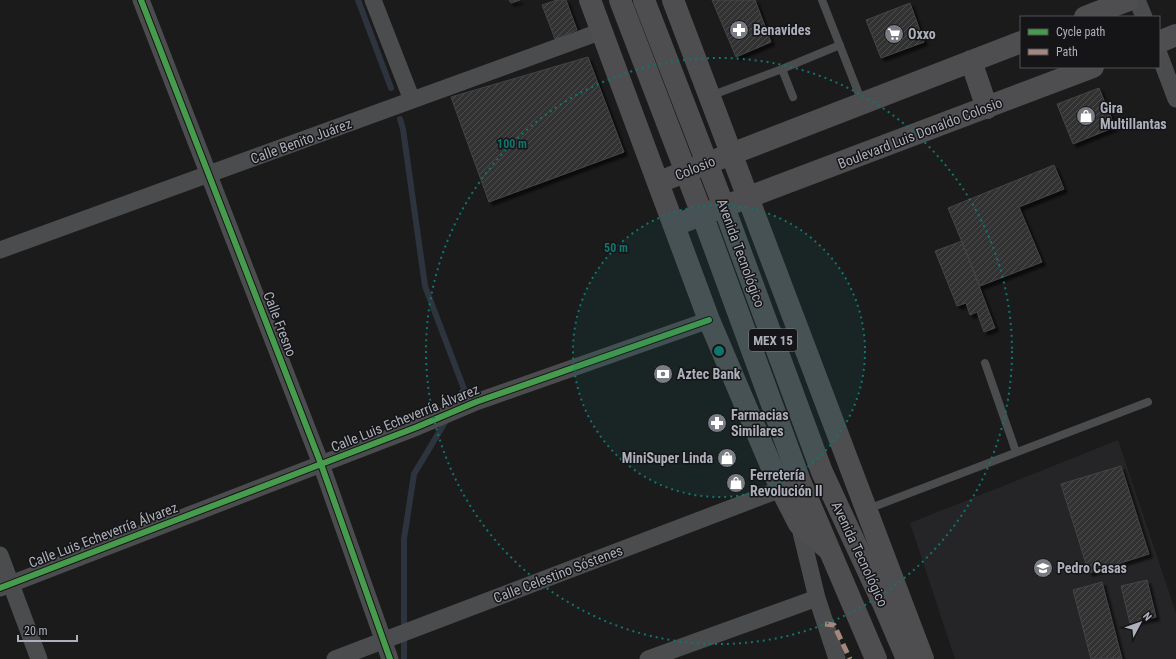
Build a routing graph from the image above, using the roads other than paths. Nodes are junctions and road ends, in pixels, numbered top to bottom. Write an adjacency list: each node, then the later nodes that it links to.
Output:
1 (142, 0): 30 (street, Calle Fresno)
2 (372, 0): 24 (street)
3 (590, 0): 12 (main road, Avenida Tecnológico)
4 (620, 0): 29 (main road, Avenida Tecnológico / MEX 15)
5 (644, 0): 28 (main road, Avenida Tecnológico / MEX 15)
6 (673, 0): 21 (main road, Avenida Tecnológico)
7 (822, 0): 16 (lane)
8 (1130, 0): 10 (main road)
9 (1137, 0): 11 (street)
10 (1088, 16)
11 (1144, 16)
12 (602, 31): 24 (street, Calle Benito Juárez); 31 (main road, Avenida Tecnológico)
13 (1176, 36): 15 (main road)
14 (1020, 42): 18 (main road)
15 (1160, 42)
16 (840, 45): 20 (lane); 25 (lane)
17 (1160, 57): 23 (street)
18 (971, 61): 25 (main road); 26 (main road)
19 (1090, 68): 26 (main road, Boulevard Luis Donaldo Colosio)
20 (782, 69): 21 (lane); 22 (lane)
21 (709, 96): 27 (main road, Avenida Tecnológico)
22 (793, 97)
23 (1176, 99)
24 (412, 100): 30 (street, Calle Benito Juárez)
25 (862, 103): 27 (main road)
26 (987, 108): 32 (main road, Boulevard Luis Donaldo Colosio)
27 (731, 153): 28 (main road, Colosio); 32 (main road, Avenida Tecnológico)
28 (707, 163): 29 (main road, Colosio); 33 (main road, Avenida Tecnológico / MEX 15)
29 (685, 171): 31 (main road, Colosio); 34 (main road, Avenida Tecnológico / MEX 15)
30 (210, 174): 36 (street, Calle Benito Juárez); 41 (street, Calle Fresno)
31 (659, 182): 35 (main road, Avenida Tecnológico)
32 (748, 198): 33 (main road); 43 (main road, Avenida Tecnológico)
33 (724, 207): 34 (main road); 56 (main road, Avenida Tecnológico / MEX 15)
34 (702, 214): 35 (main road); 45 (main road, Avenida Tecnológico / MEX 15)
35 (675, 225): 37 (main road, Avenida Tecnológico)
36 (0, 250)
37 (709, 320): 41 (street, Calle Luis Echeverría Álvarez); 42 (main road, Avenida Tecnológico)
38 (985, 363): 40 (lane)
39 (1148, 402): 40 (lane)
40 (1016, 452): 43 (lane)
41 (321, 464): 47 (street, Calle Luis Echeverría Álvarez); 49 (street, Calle Fresno)
42 (781, 489): 44 (main road, Avenida Tecnológico); 49 (street, Calle Celestino Sóstenes)
43 (867, 510): 57 (main road, Avenida Tecnológico)
44 (800, 524): 45 (main road, Avenida Tecnológico); 48 (street)
45 (829, 550): 55 (main road, Avenida Tecnológico / MEX 15)
46 (0, 555): 47 (street)
47 (5, 586): 50 (street)
48 (817, 598): 53 (street); 54 (street)
49 (388, 639): 51 (street, Calle Celestino Sóstenes); 52 (street, Calle Fresno)
50 (39, 659)
51 (335, 659)
52 (390, 659)
53 (648, 659)
54 (836, 659)
55 (876, 659)
56 (907, 659)
57 (923, 659)

